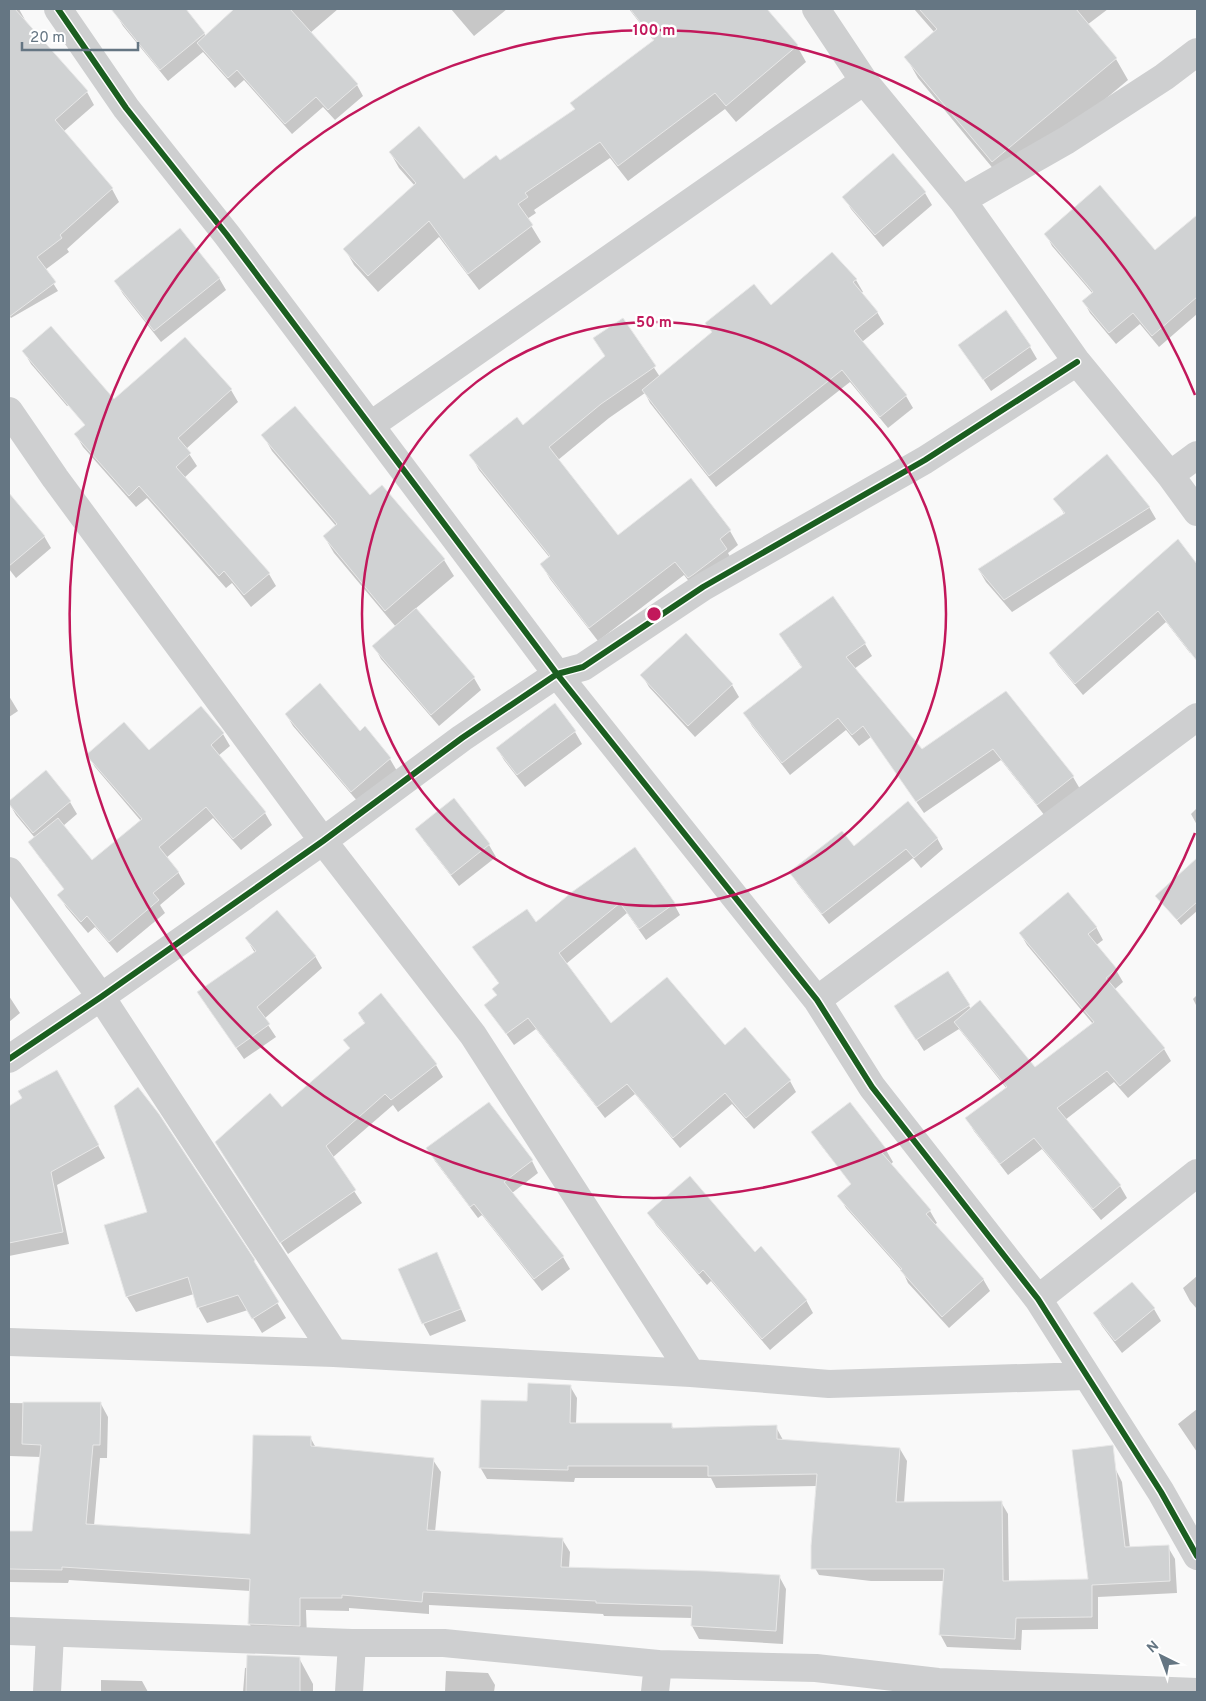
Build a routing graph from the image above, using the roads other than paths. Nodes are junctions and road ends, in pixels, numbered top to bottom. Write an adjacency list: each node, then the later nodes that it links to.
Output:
1 (58, 9): 8 (street)
2 (816, 9): 4 (street)
3 (1197, 52): 5 (street)
4 (864, 82): 5 (street); 8 (street)
5 (962, 200): 6 (street)
6 (1077, 362): 10 (street); 12 (street)
7 (9, 410): 14 (street)
8 (371, 425): 12 (street)
9 (1197, 455): 10 (street)
10 (1170, 475): 11 (street)
11 (1197, 512)
12 (557, 674): 14 (street); 17 (street)
13 (1197, 717): 17 (street)
14 (323, 841): 16 (street); 23 (street)
15 (9, 870): 16 (street)
16 (101, 997): 18 (street); 22 (street)
17 (817, 1000): 20 (street)
18 (9, 1059)
19 (1197, 1173): 20 (street)
20 (1038, 1299): 24 (street)
21 (9, 1342): 22 (street)
22 (334, 1353): 23 (street)
23 (691, 1373): 24 (street)
24 (1086, 1376): 25 (street)
25 (1197, 1556)
26 (9, 1632): 27 (street)
27 (50, 1634): 28 (street); 31 (street)
28 (352, 1643): 29 (street); 32 (street)
29 (658, 1664): 30 (street); 33 (street)
30 (938, 1687): 34 (street)
31 (47, 1692)
32 (349, 1692)
33 (655, 1692)
34 (1197, 1692)

